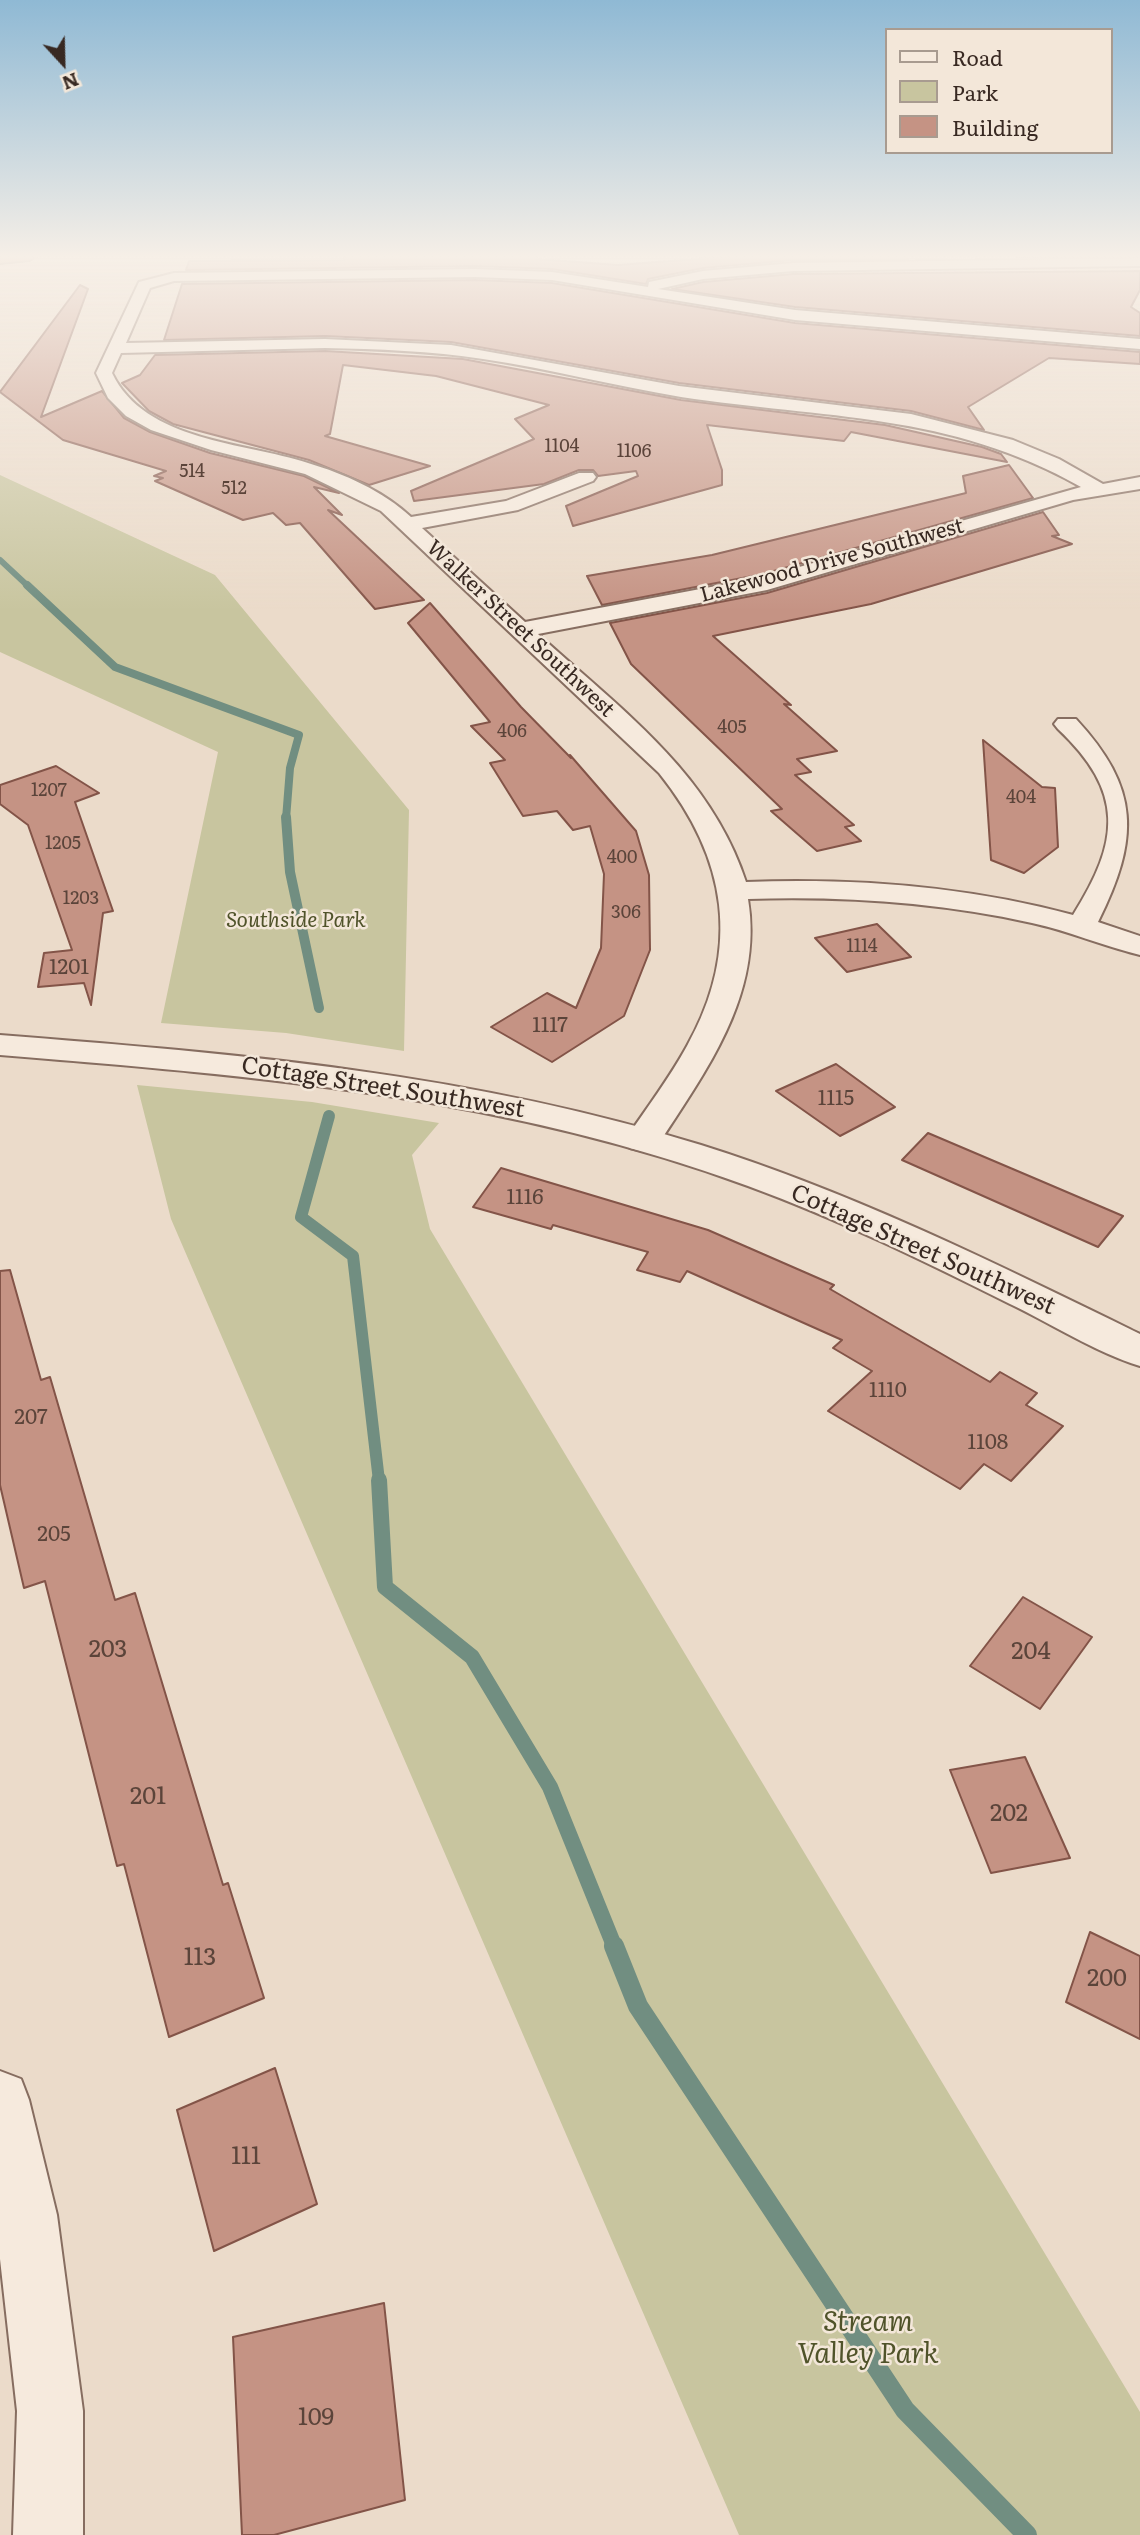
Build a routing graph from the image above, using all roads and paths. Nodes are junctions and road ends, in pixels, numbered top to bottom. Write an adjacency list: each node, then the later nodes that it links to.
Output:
1 (104, 374): 6 (street, Walker Street Southwest)
2 (589, 374): 5 (street)
3 (586, 477): 6 (street)
4 (1140, 483): 5 (street, Lakewood Drive Southwest)
5 (1098, 489): 7 (street, Lakewood Drive Southwest)
6 (408, 524): 7 (street, Walker Street Southwest)
7 (521, 630): 9 (street, Walker Street Southwest)
8 (1067, 724): 10 (street)
9 (734, 891): 10 (street); 13 (street, Walker Street Southwest)
10 (1081, 926): 11 (street)
11 (1140, 946)
12 (0, 1045): 13 (street, Cottage Street Southwest)
13 (643, 1140): 14 (street, Cottage Street Southwest)
14 (1140, 1350)
15 (0, 2100): 16 (street)
16 (48, 2535)

